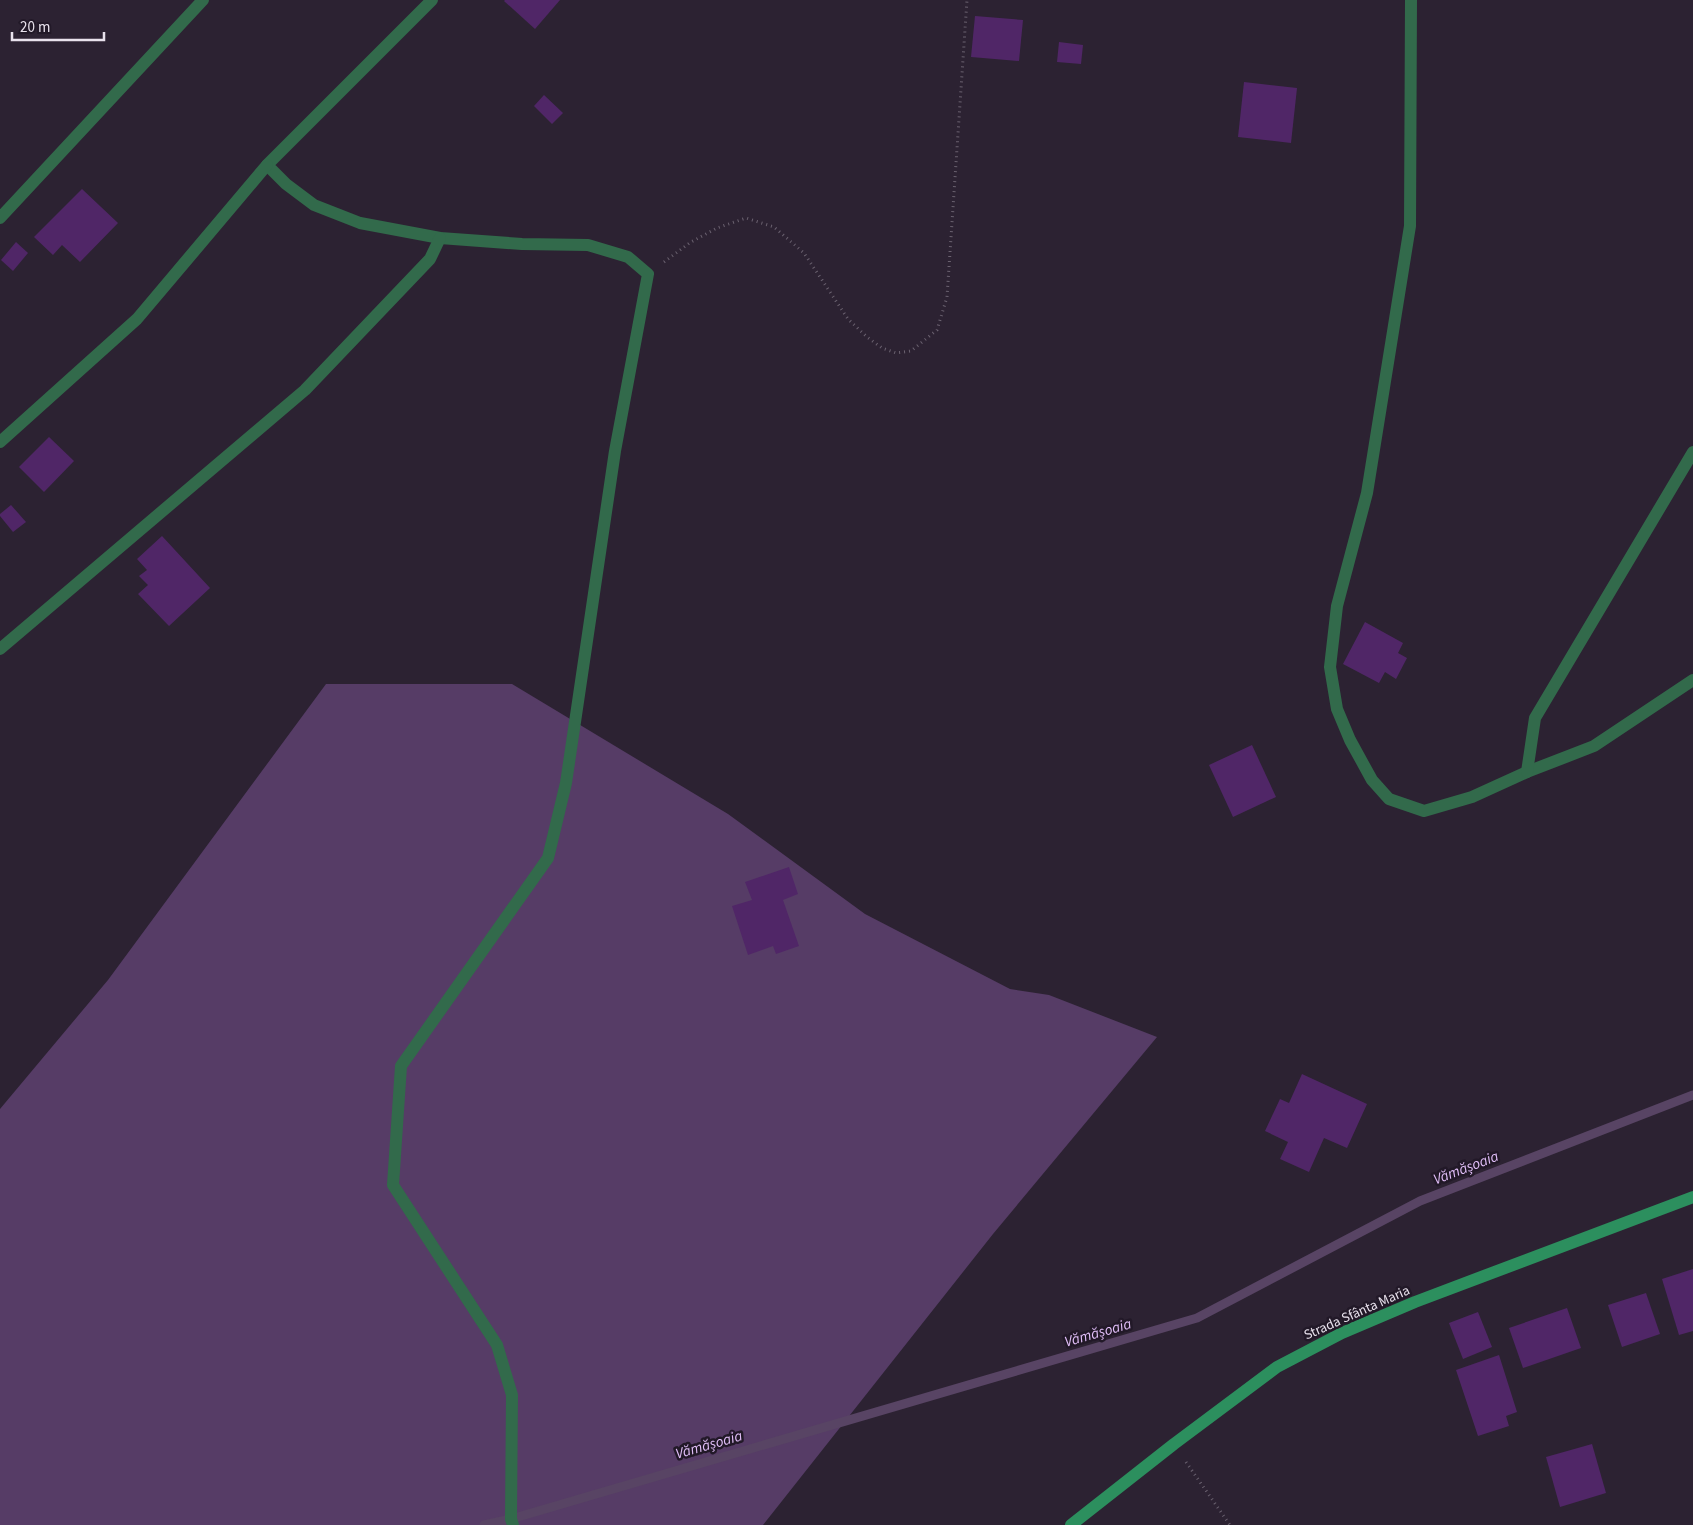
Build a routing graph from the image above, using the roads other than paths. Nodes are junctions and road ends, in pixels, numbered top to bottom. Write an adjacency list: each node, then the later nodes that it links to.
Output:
1 (203, 0): 5 (street)
2 (432, 0): 4 (street)
3 (1411, 0): 11 (street)
4 (267, 165): 6 (street); 7 (street)
5 (0, 218)
6 (440, 238): 9 (street); 13 (street)
7 (0, 442)
8 (1693, 452): 11 (street)
9 (0, 649)
10 (1693, 680): 11 (street)
11 (1527, 772)
12 (1693, 1197): 14 (main road, Strada Sfânta Maria)
13 (513, 1525)
14 (1071, 1525)

